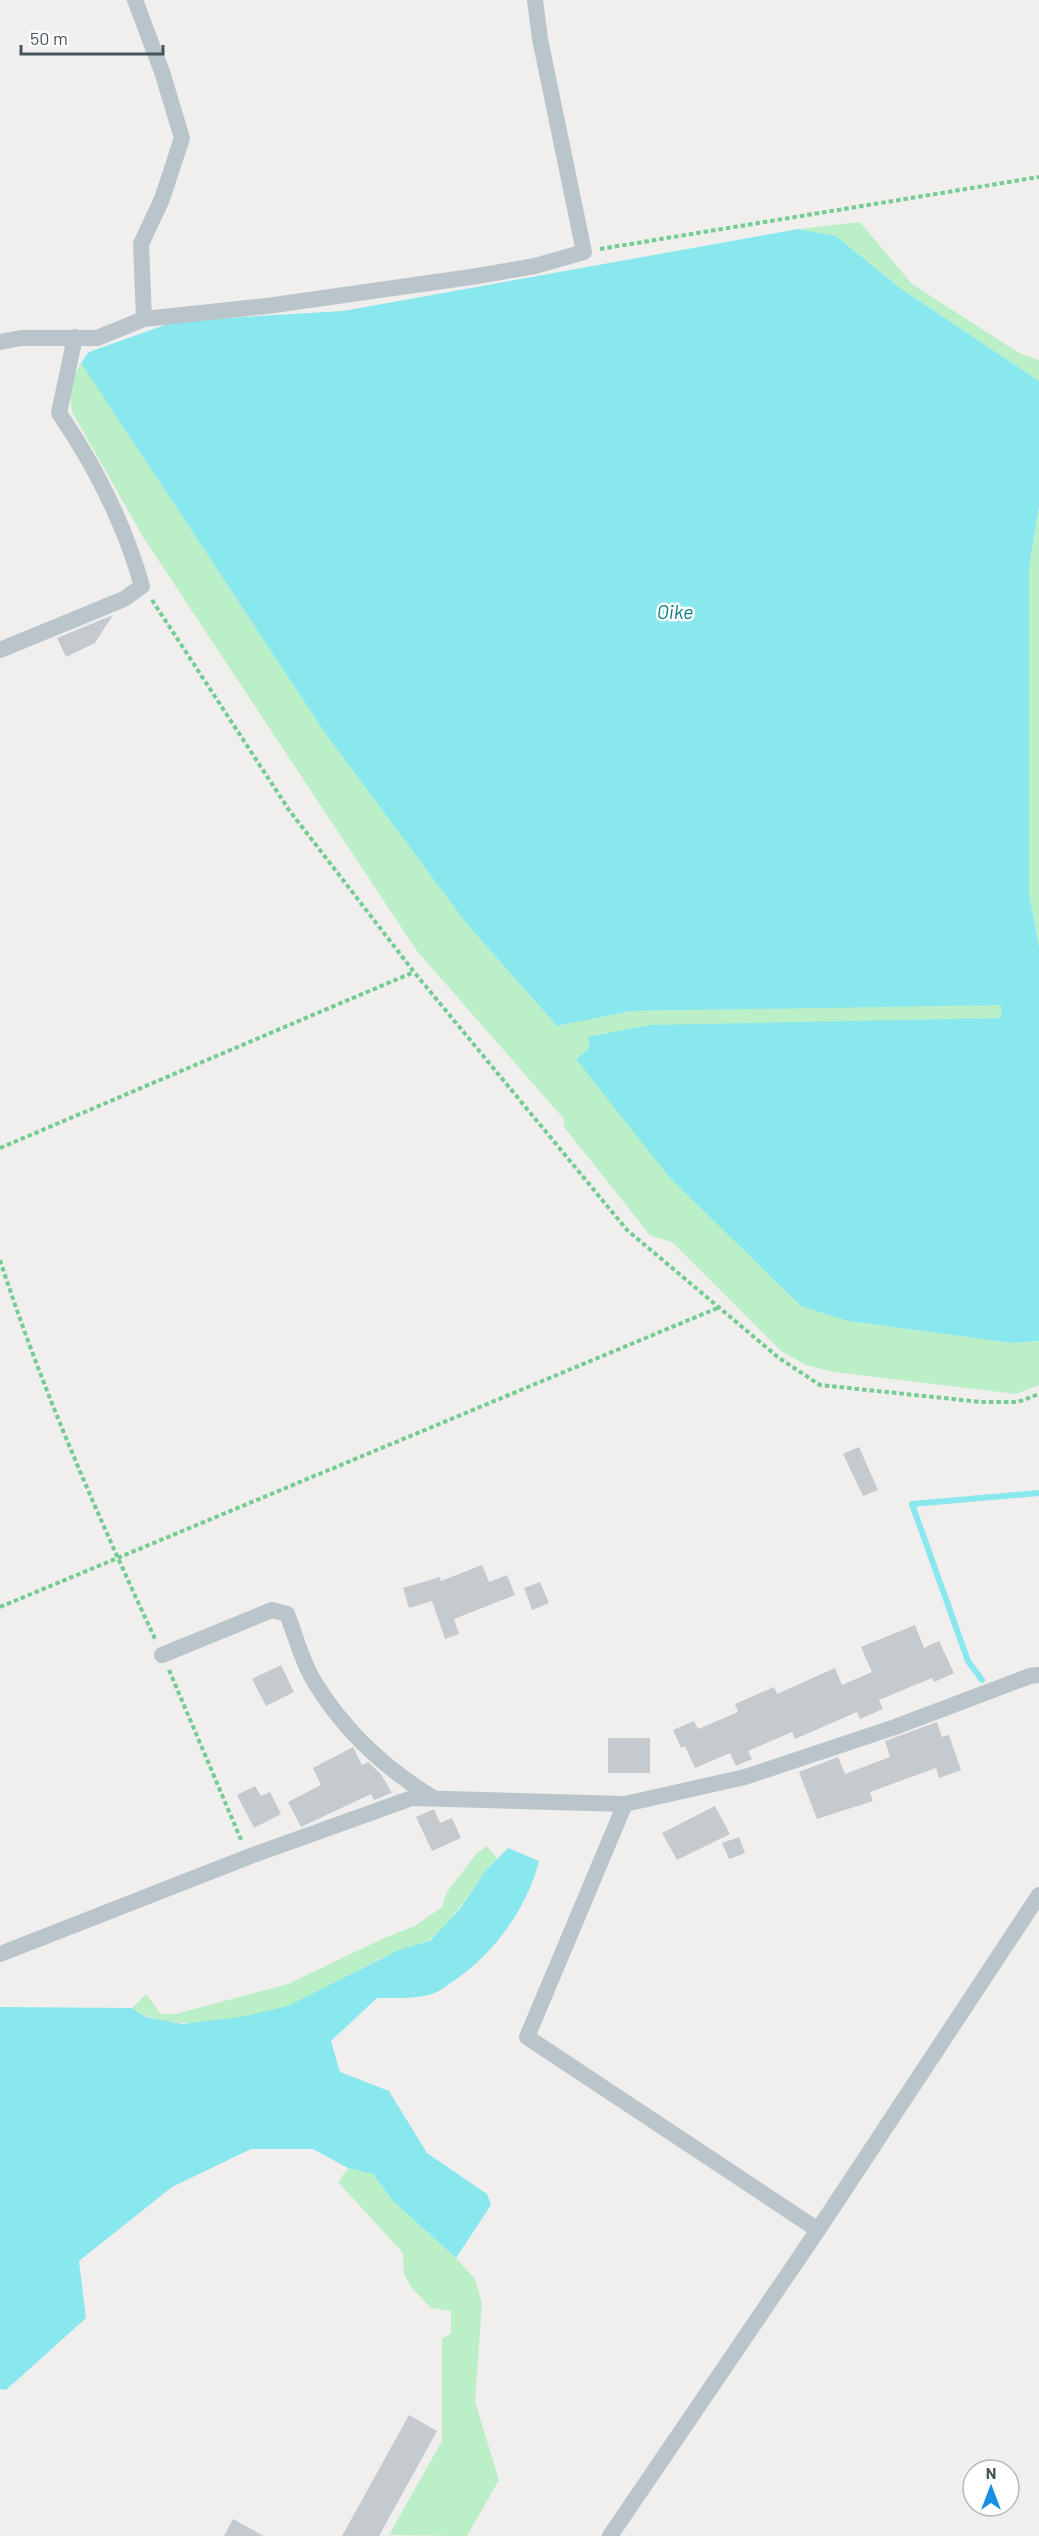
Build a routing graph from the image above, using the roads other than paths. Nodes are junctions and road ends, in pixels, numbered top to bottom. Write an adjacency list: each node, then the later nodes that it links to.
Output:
1 (135, 0): 3 (street)
2 (535, 0): 3 (street)
3 (144, 319): 4 (street)
4 (75, 337): 5 (street); 6 (street)
5 (0, 342)
6 (0, 650)
7 (162, 1655): 9 (street)
8 (1039, 1675): 10 (street)
9 (433, 1798): 10 (street); 12 (street)
10 (625, 1804): 13 (street)
11 (1039, 1895): 13 (street)
12 (0, 1954)
13 (818, 2230): 14 (street)
14 (610, 2536)

